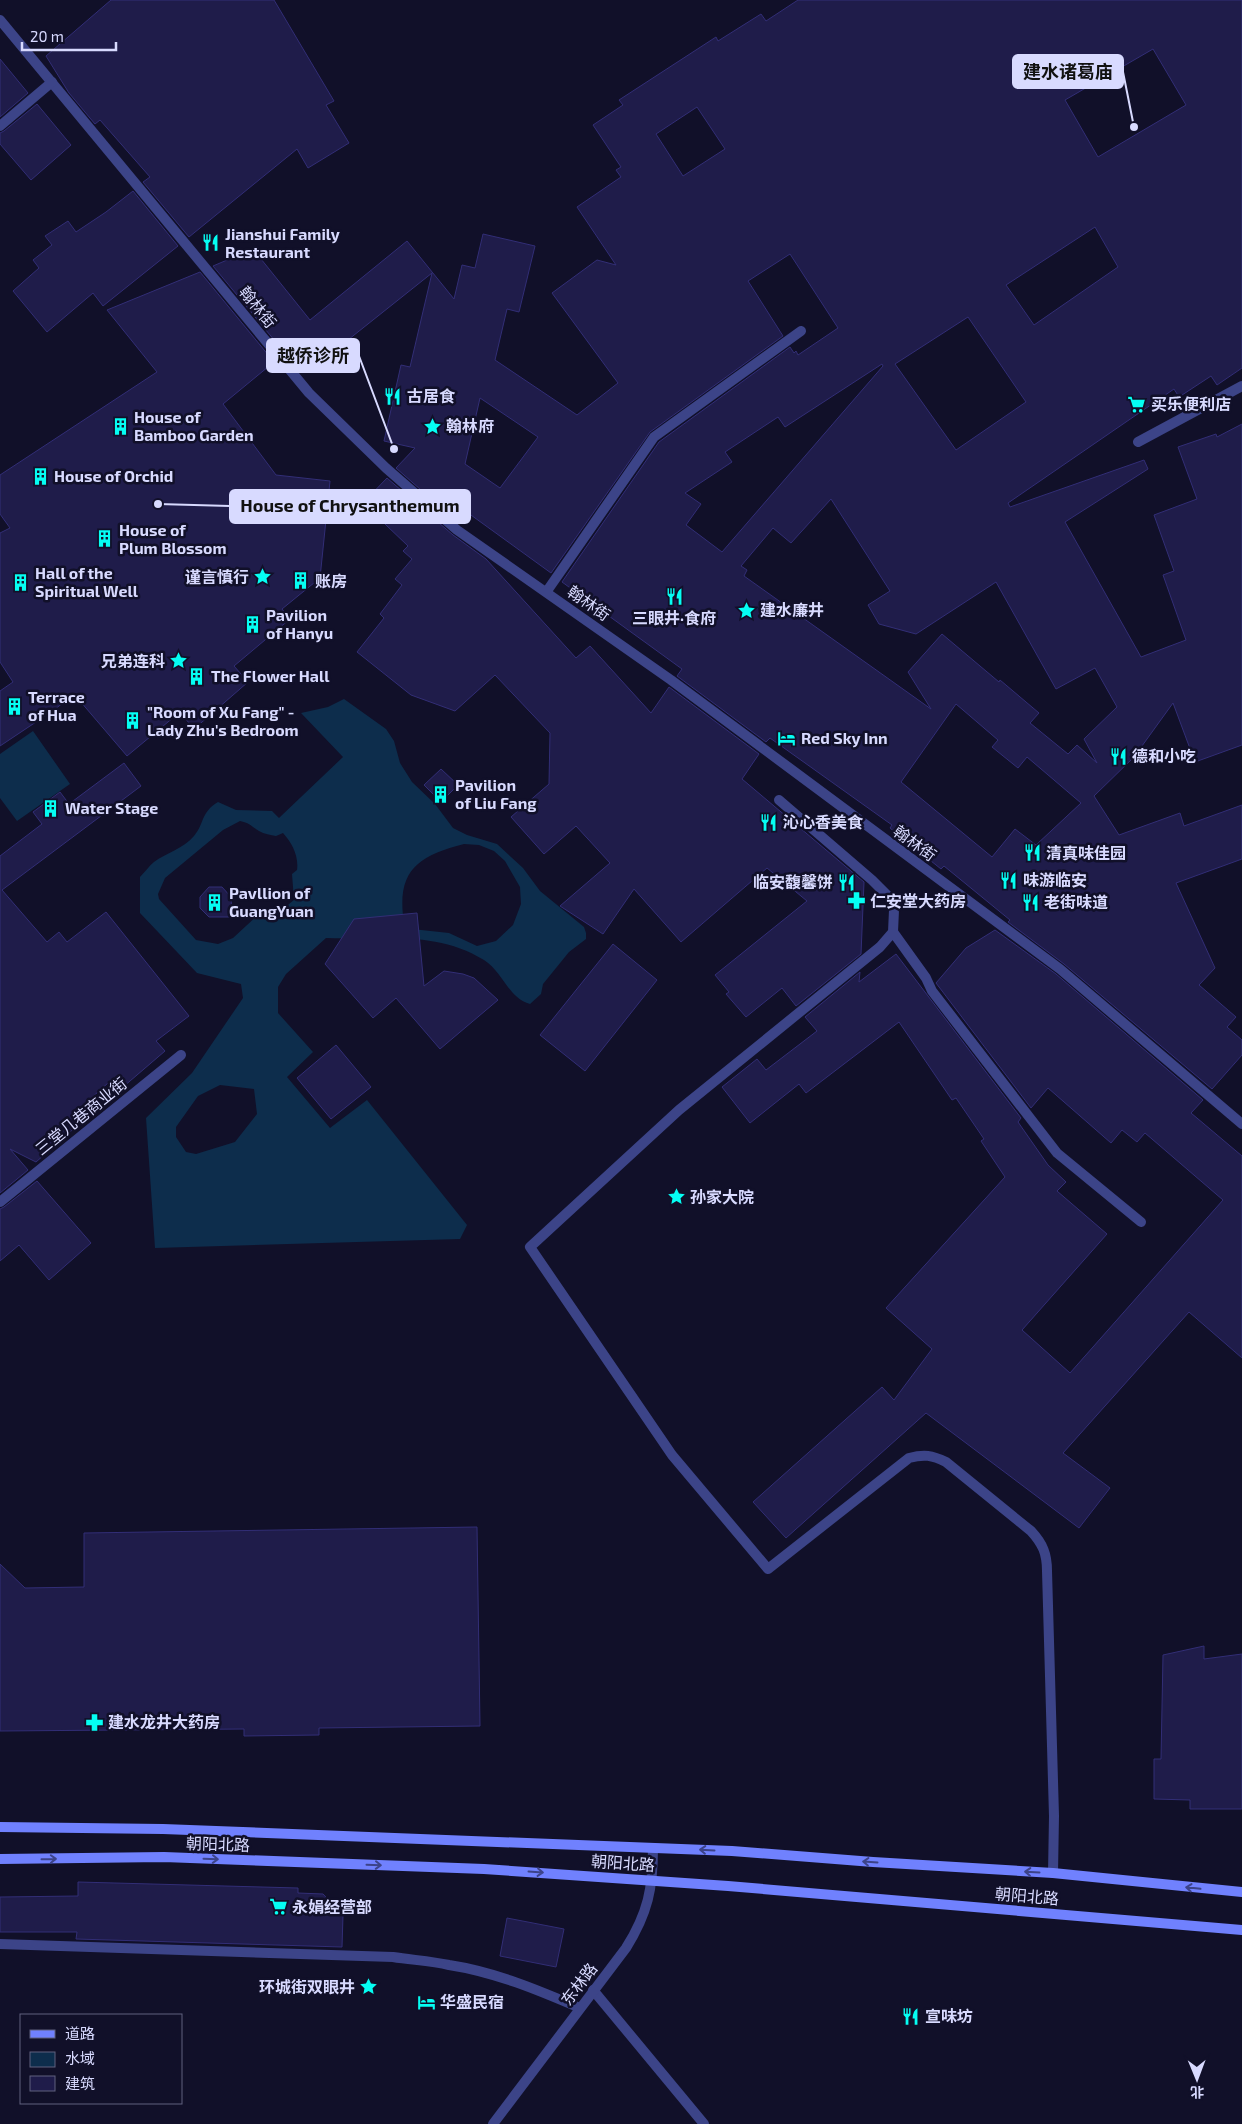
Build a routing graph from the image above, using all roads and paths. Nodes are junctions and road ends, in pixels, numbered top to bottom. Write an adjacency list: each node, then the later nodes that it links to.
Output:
1 (0, 20): 2 (street, 翰林街)
2 (52, 82): 3 (street); 7 (street, 翰林街)
3 (0, 126)
4 (801, 331): 7 (street)
5 (1242, 386): 6 (street)
6 (1138, 442)
7 (547, 591): 11 (street, 翰林街)
8 (779, 800): 9 (street)
9 (893, 932): 13 (street); 17 (street)
10 (181, 1055): 12 (street, 三堂几巷商业街)
11 (1242, 1124)
12 (0, 1202)
13 (1141, 1222)
14 (0, 1827): 15 (main road, 朝阳北路)
15 (653, 1848): 17 (main road, 朝阳北路, one-way to 15); 18 (street, 东林路)
16 (0, 1859): 18 (main road, 朝阳北路, one-way to 18)
17 (1053, 1873): 19 (main road, 朝阳北路, one-way to 17)
18 (653, 1880): 20 (main road, 朝阳北路); 22 (street, 东林路)
19 (1242, 1892)
20 (1242, 1930)
21 (0, 1944): 23 (street)
22 (592, 1990): 23 (street, 东林路); 25 (street)
23 (580, 2008): 24 (street, 东林路)
24 (494, 2124)
25 (704, 2124)

